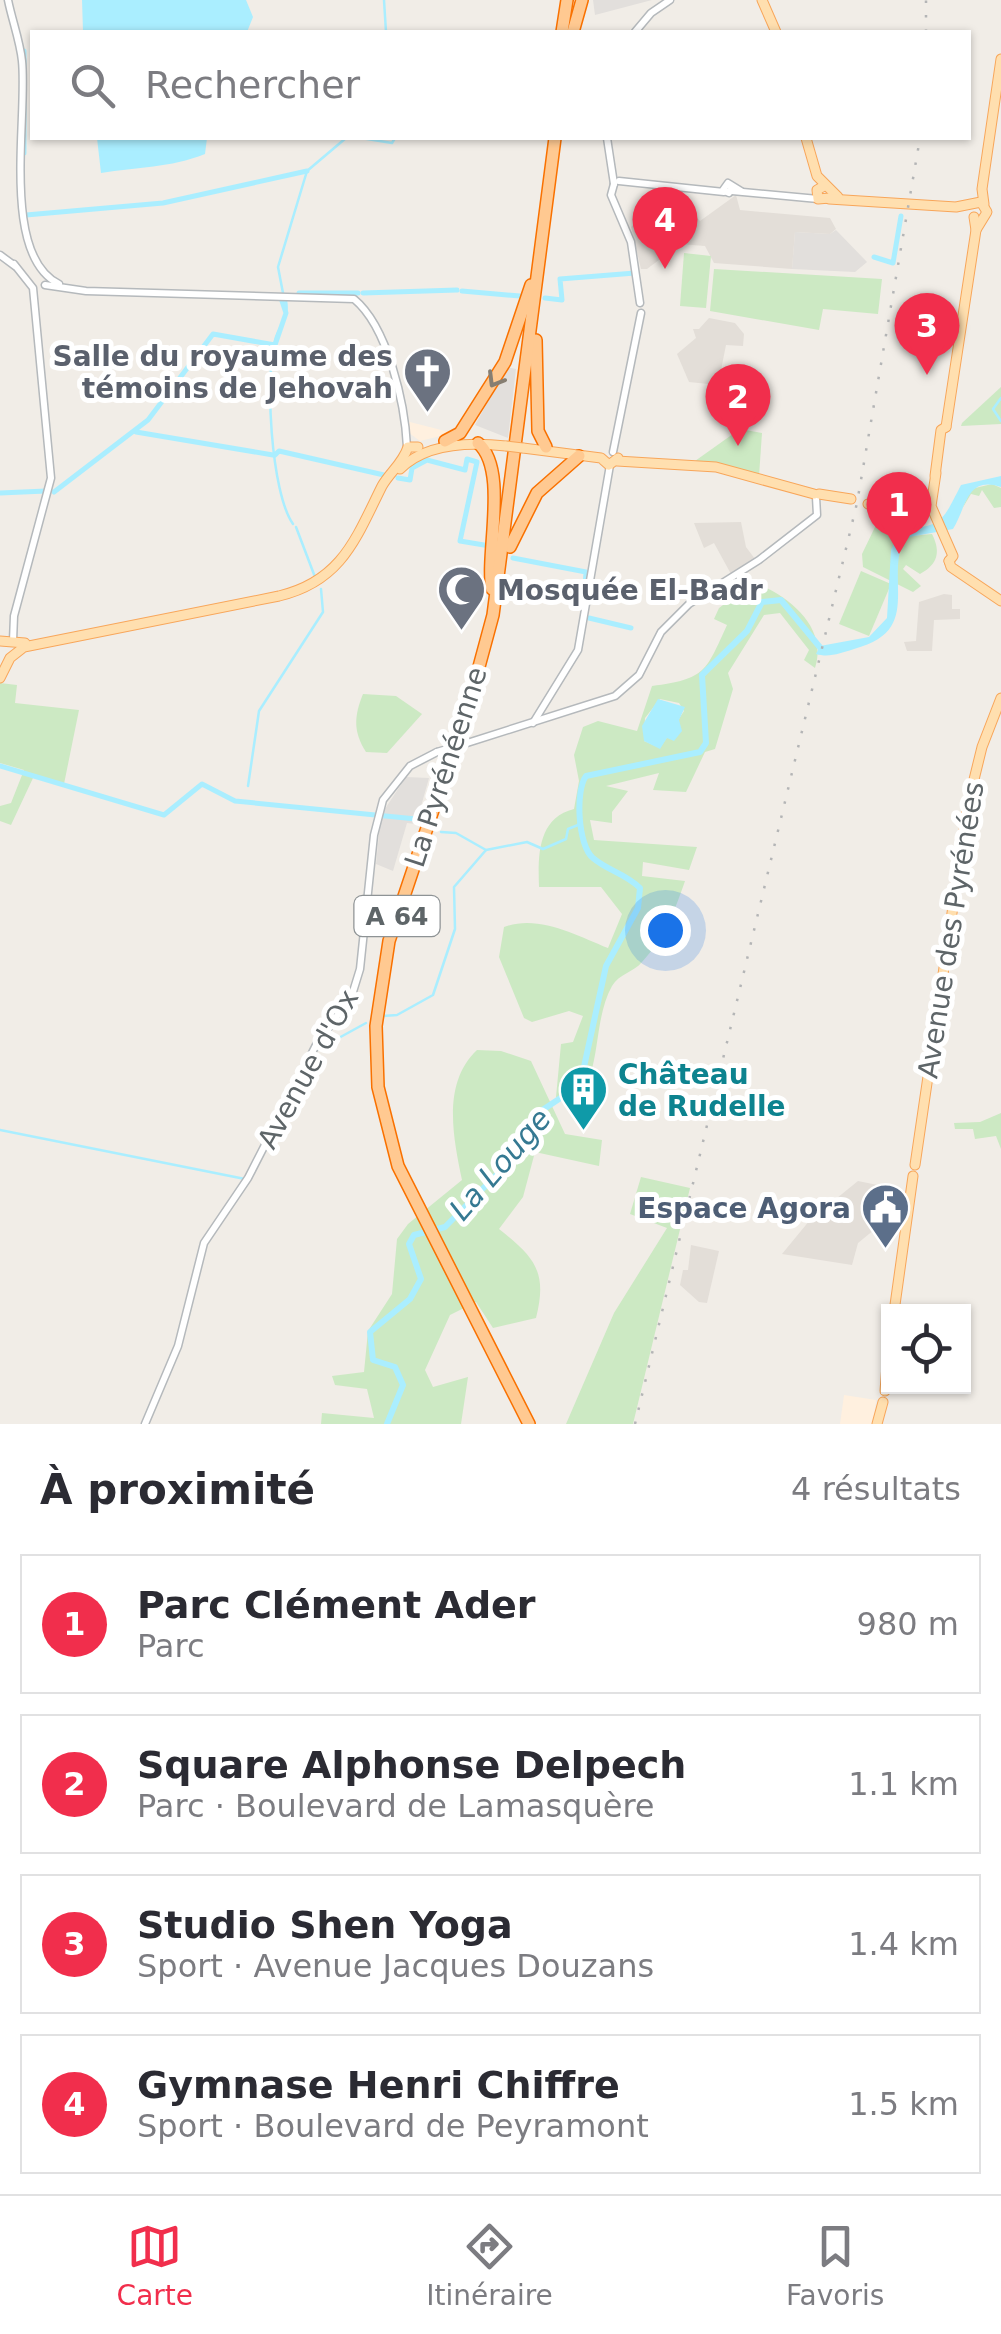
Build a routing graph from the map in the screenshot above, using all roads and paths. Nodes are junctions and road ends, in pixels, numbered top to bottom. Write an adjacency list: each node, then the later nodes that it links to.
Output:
1 (8, 0): 20 (street)
2 (570, 0): 6 (highway)
3 (582, 0): 7 (highway)
4 (670, 0): 8 (street)
5 (764, 0): 9 (main road)
6 (568, 30)
7 (569, 30)
8 (638, 30)
9 (776, 30)
10 (1001, 59): 12 (main road)
11 (1001, 75): 12 (main road)
12 (997, 89): 18 (main road)
13 (552, 140): 23 (highway, La Pyrénéenne / A 64)
14 (607, 140): 16 (street)
15 (805, 140): 17 (main road)
16 (615, 180): 17 (street); 33 (street)
17 (822, 193): 18 (main road)
18 (976, 209): 37 (main road)
19 (0, 256): 20 (street)
20 (36, 277): 21 (street); 21 (street); 22 (street); 24 (street)
21 (43, 287): 22 (street); 24 (street)
22 (74, 290): 31 (street)
23 (533, 291): 25 (highway); 26 (highway, one-way to 26); 38 (highway, La Pyrénéenne / A 64); 39 (highway, La Pyrénéenne / A 64)
24 (36, 314): 41 (street)
25 (538, 431): 29 (highway); 30 (highway)
26 (446, 442): 28 (main road); 31 (main road)
27 (478, 443): 28 (main road); 31 (main road); 39 (highway)
28 (506, 444): 29 (main road, bridge)
29 (525, 446): 30 (main road); 32 (main road)
30 (546, 447): 33 (main road)
31 (413, 452): 41 (main road)
32 (579, 456): 33 (main road); 38 (highway)
33 (612, 458): 34 (main road); 44 (street)
34 (817, 495): 35 (main road); 44 (street, Avenue d'Ox)
35 (852, 499)
36 (868, 504): 37 (main road)
37 (928, 505): 40 (main road)
38 (500, 575): 45 (highway, La Pyrénéenne / A 64)
39 (492, 589): 45 (highway, La Pyrénéenne / A 64)
40 (1001, 602)
41 (7, 649): 42 (main road)
42 (0, 675)
43 (1001, 698): 46 (main road, Avenue des Pyrénées)
44 (533, 723): 48 (street, Avenue d'Ox, bridge)
45 (420, 1222): 49 (highway, La Pyrénéenne / A 64)
46 (895, 1304)
47 (884, 1394): 50 (main road)
48 (145, 1424)
49 (525, 1424)
50 (877, 1424)

